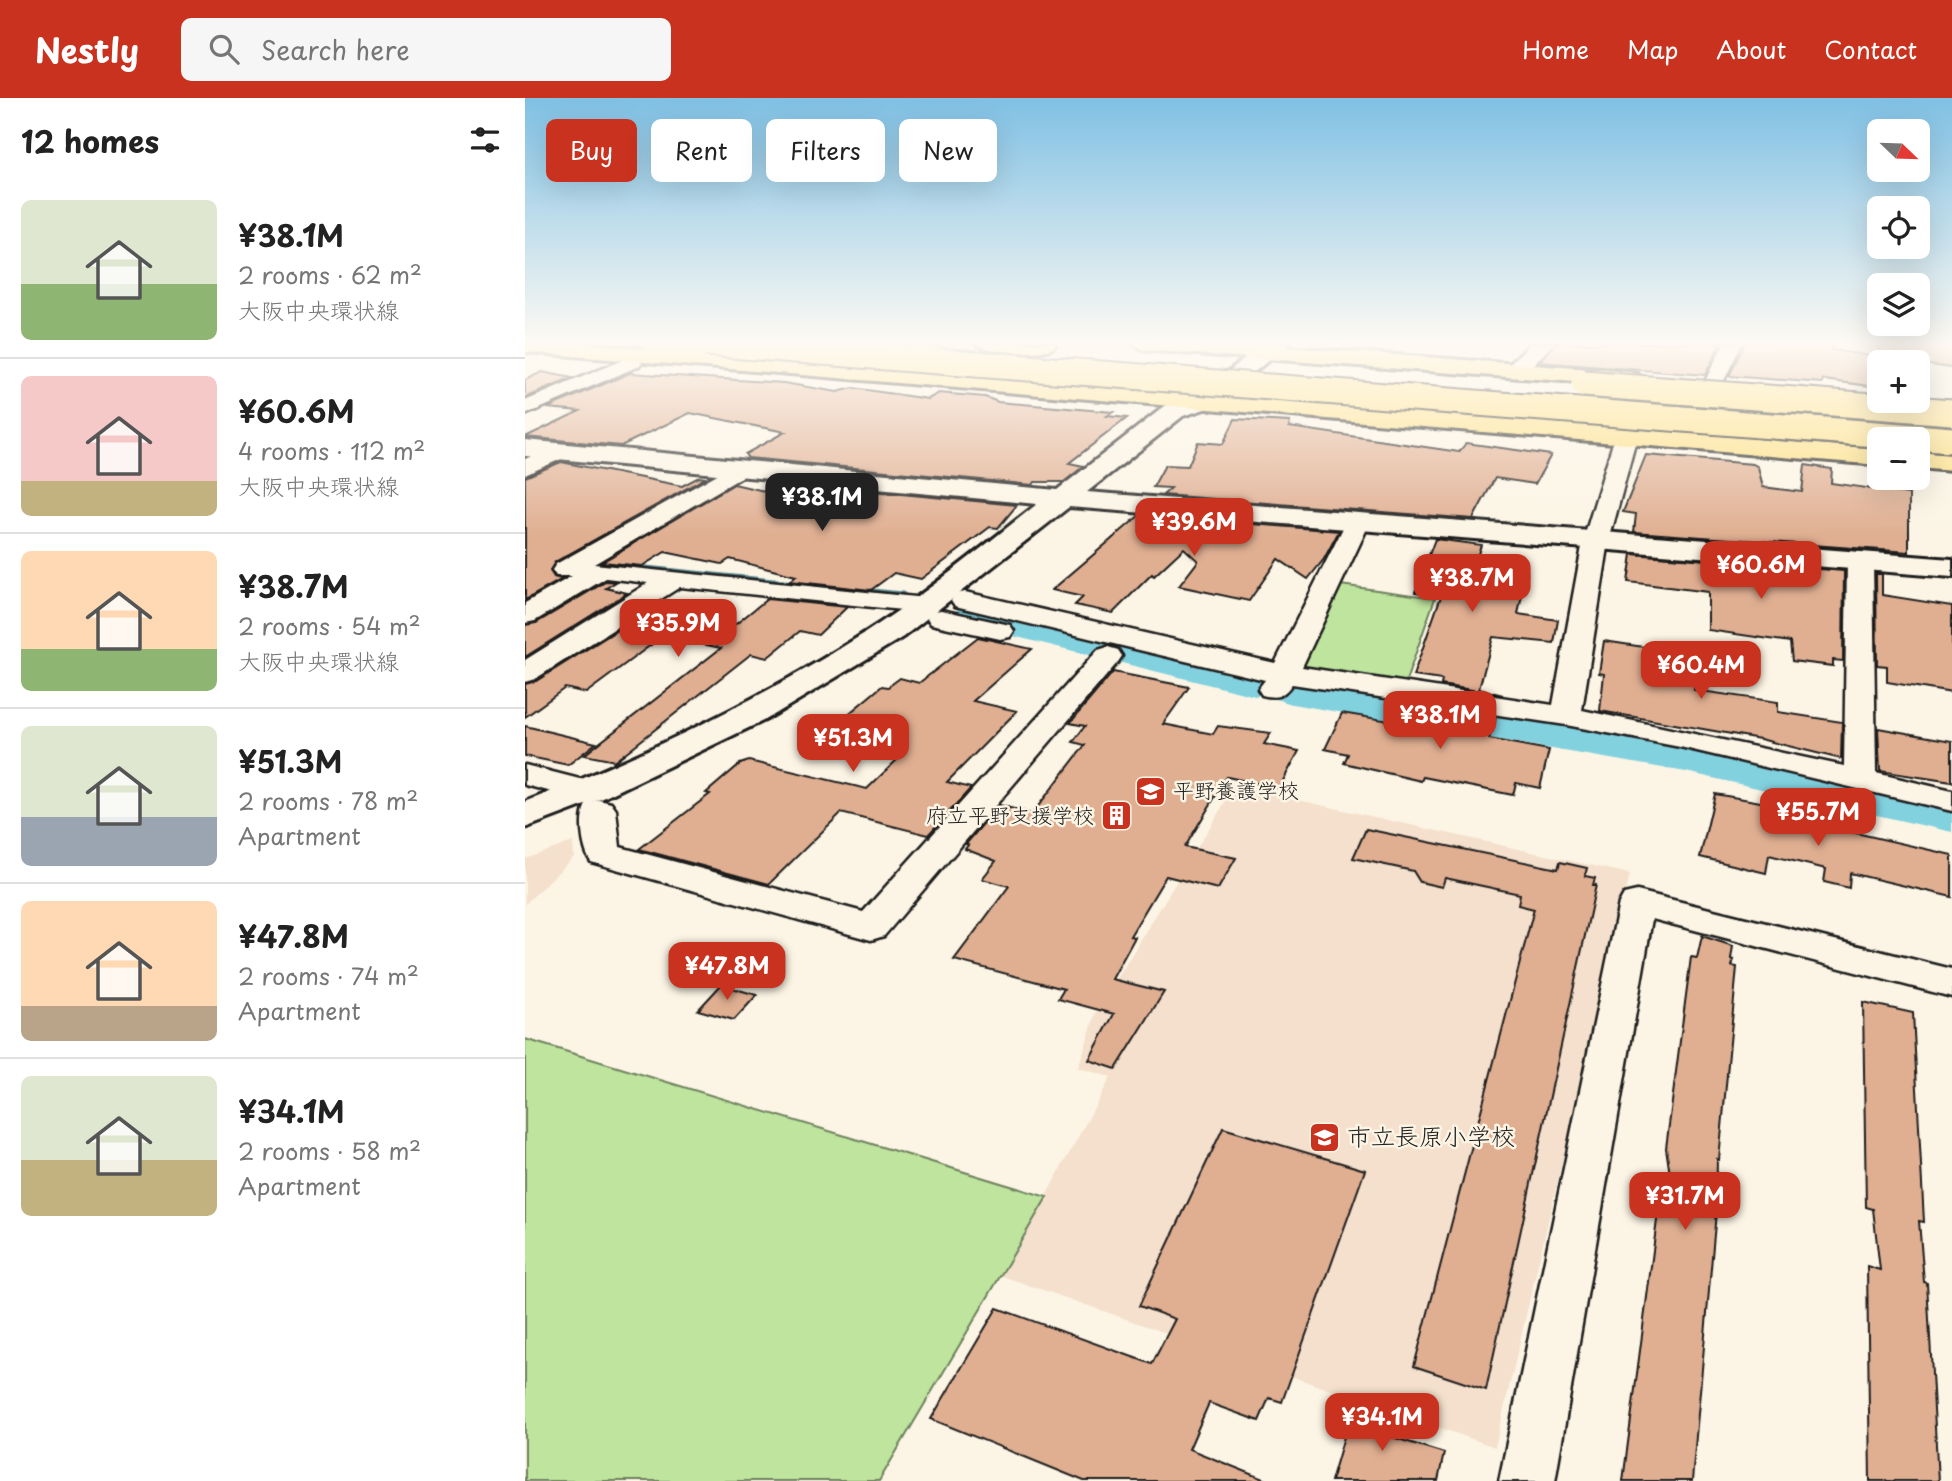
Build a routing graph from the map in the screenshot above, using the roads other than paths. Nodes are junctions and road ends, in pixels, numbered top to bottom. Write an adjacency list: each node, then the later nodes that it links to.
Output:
1 (1201, 408): 21 (street)
2 (1272, 408): 9 (main road)
3 (1389, 408): 11 (main road)
4 (1535, 408): 10 (main road, bridge)
5 (1724, 408): 8 (main road)
6 (1896, 408): 7 (main road, bridge)
7 (1952, 412)
8 (1952, 425)
9 (1626, 436): 16 (main road); 23 (street)
10 (1952, 440)
11 (1867, 444)
12 (525, 448): 14 (street)
13 (1930, 449): 15 (main road)
14 (560, 451): 19 (street); 20 (street)
15 (1952, 451)
16 (1867, 456)
17 (1930, 461): 18 (main road)
18 (1952, 463)
19 (525, 468)
20 (739, 469): 21 (street); 24 (street)
21 (1075, 500): 22 (street); 29 (street)
22 (1358, 522): 23 (street); 33 (street)
23 (1596, 541): 25 (street); 34 (street)
24 (590, 555): 28 (street); 29 (street)
25 (1860, 561): 26 (street); 36 (street)
26 (1952, 568)
27 (675, 578): 29 (street); 30 (street); 32 (street)
28 (525, 593)
29 (945, 603): 31 (street); 33 (street); 37 (street)
30 (525, 615)
31 (1108, 656): 33 (street); 37 (street)
32 (525, 673)
33 (1285, 673): 34 (street)
34 (1566, 716): 36 (street)
35 (525, 775): 37 (street)
36 (1860, 779): 38 (street)
37 (593, 800): 39 (street); 40 (street)
38 (1952, 801)
39 (525, 816)
40 (525, 838)
41 (1952, 983): 42 (street)
42 (1527, 1481)

